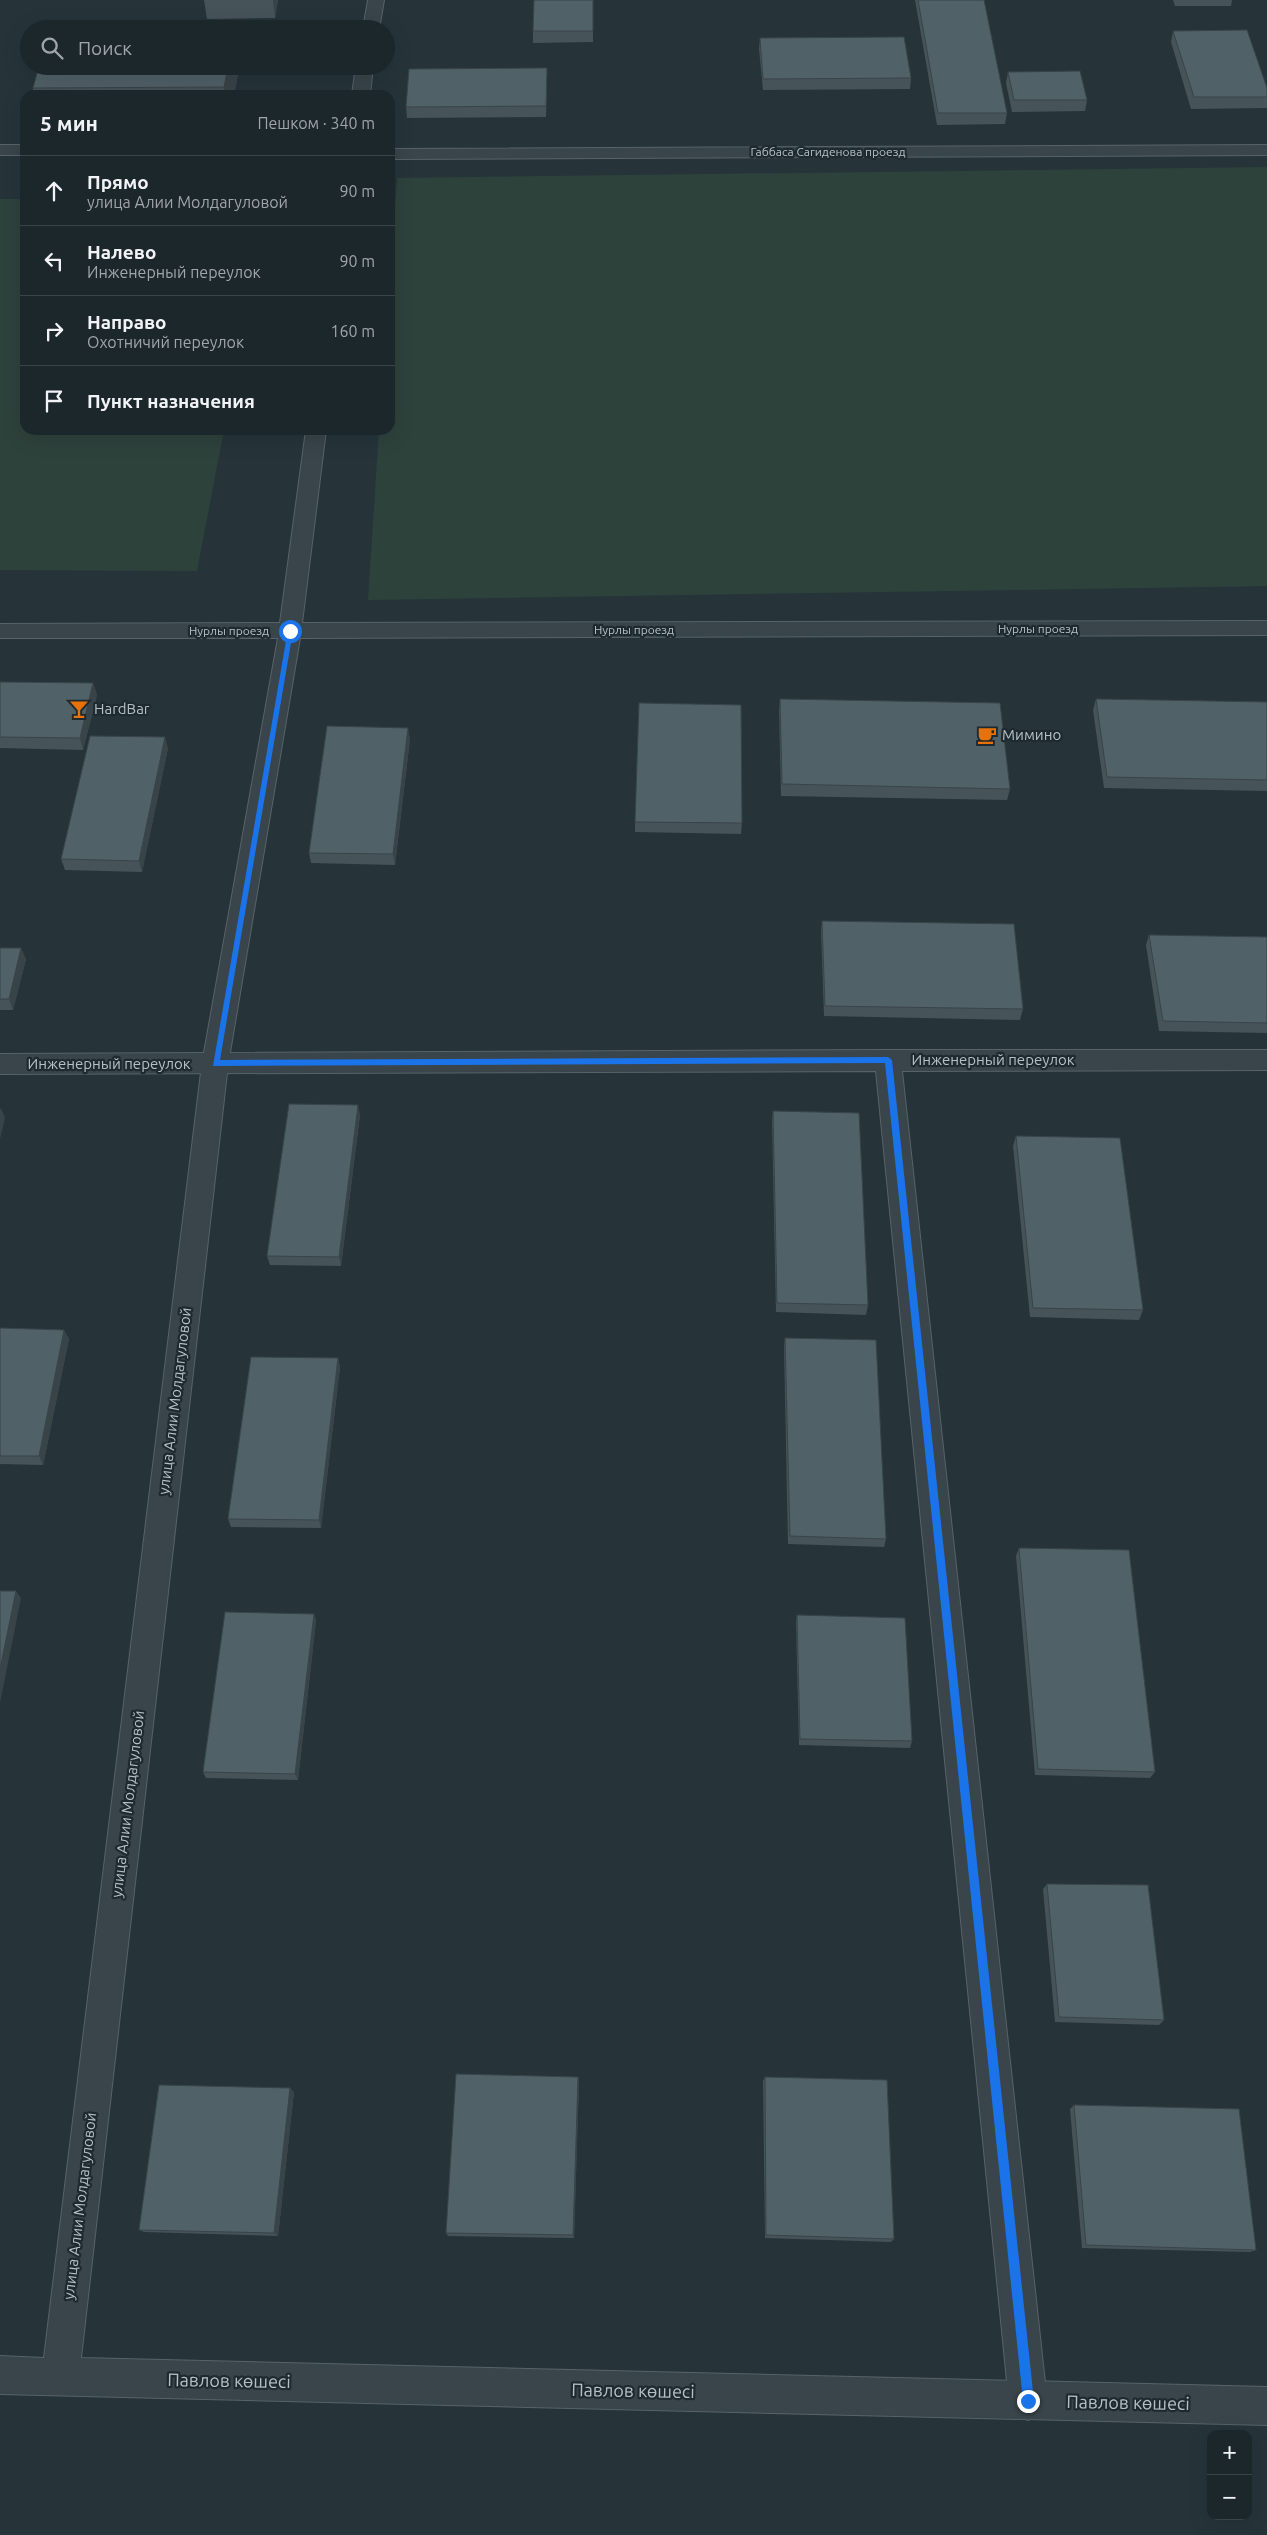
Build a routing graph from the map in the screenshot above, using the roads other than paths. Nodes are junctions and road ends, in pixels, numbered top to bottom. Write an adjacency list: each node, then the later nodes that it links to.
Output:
1 (376, 0): 2 (street)
2 (373, 20)
3 (364, 75): 4 (street)
4 (362, 90)
5 (0, 150): 6 (street)
6 (20, 150)
7 (1267, 150): 8 (street, Габбаса Сагиденова проезд)
8 (395, 154)
9 (315, 435): 12 (street, улица Алии Молдагуловой)
10 (1267, 628): 12 (street, Нурлы проезд)
11 (0, 631): 12 (street, Нурлы проезд)
12 (290, 631): 16 (street, улица Алии Молдагуловой)
13 (888, 1060): 14 (street, Инженерный переулок); 16 (street, Инженерный переулок); 19 (street)
14 (1267, 1060)
15 (0, 1064): 16 (street, Инженерный переулок)
16 (216, 1064): 18 (street, улица Алии Молдагуловой)
17 (0, 2375): 18 (street, Павлов көшесі)
18 (60, 2376): 19 (street, Павлов көшесі)
19 (1028, 2401): 20 (street, Павлов көшесі)
20 (1267, 2406)

